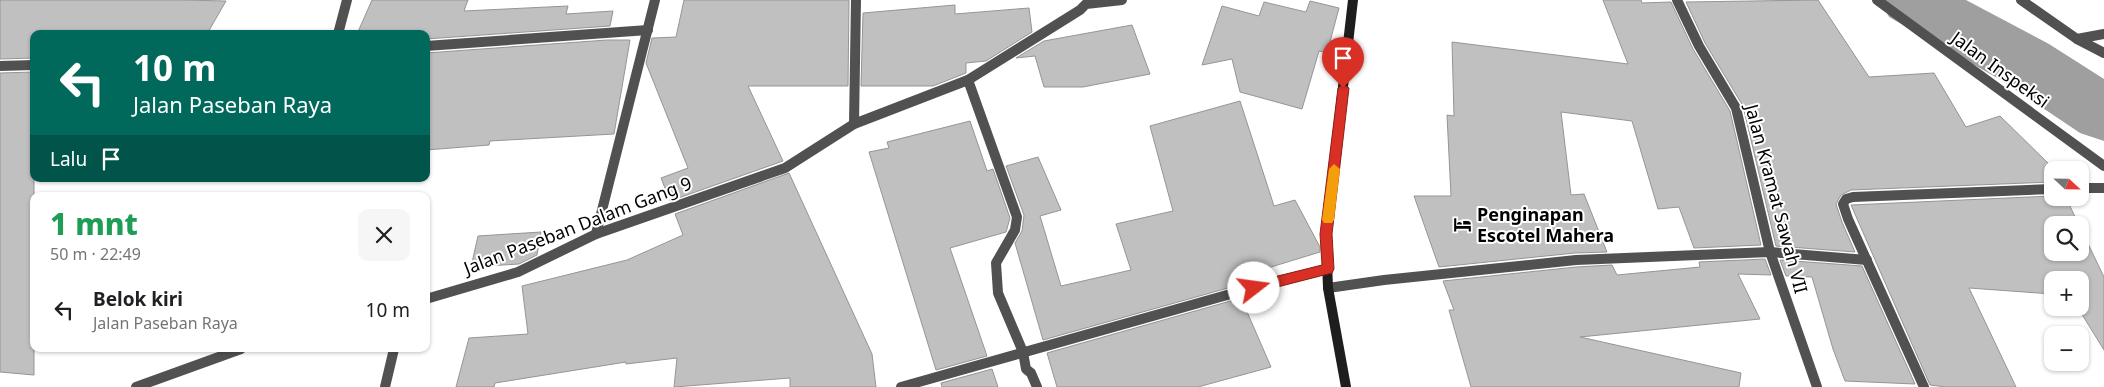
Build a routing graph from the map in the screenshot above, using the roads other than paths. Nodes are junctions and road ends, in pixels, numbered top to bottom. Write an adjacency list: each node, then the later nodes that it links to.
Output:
1 (348, 0): 10 (street)
2 (655, 0): 11 (street)
3 (856, 0): 19 (street)
4 (1122, 0): 9 (street, Jalan Paseban Dalam Gang 9)
5 (1352, 0): 27 (main road)
6 (1676, 0): 25 (street, Jalan Kramat Sawah VII)
7 (1877, 0): 20 (street, Jalan Inspeksi)
8 (2021, 0): 13 (street)
9 (1086, 2): 18 (street, Jalan Paseban Dalam Gang 9)
10 (339, 30)
11 (648, 30): 14 (street); 24 (street)
12 (2104, 34): 13 (street)
13 (2077, 39): 15 (street)
14 (430, 46)
15 (2104, 54)
16 (30, 65): 17 (street)
17 (0, 66)
18 (968, 80): 19 (street, Jalan Paseban Dalam Gang 9); 32 (street)
19 (854, 124): 24 (street, Jalan Paseban Dalam Gang 9)
20 (2104, 166)
21 (2089, 189): 23 (street)
22 (2044, 190): 26 (street)
23 (2102, 191)
24 (596, 234): 29 (street, Jalan Paseban Dalam Gang 9)
25 (1770, 252): 26 (street); 28 (street); 38 (street, Jalan Kramat Sawah VII)
26 (1867, 260): 39 (street)
27 (1328, 269): 28 (main road); 32 (street)
28 (1328, 288): 37 (main road)
29 (430, 299)
30 (233, 352): 33 (street)
31 (393, 352): 34 (street)
32 (1023, 352): 35 (street); 36 (street)
33 (136, 387)
34 (385, 387)
35 (901, 387)
36 (1037, 387)
37 (1346, 387)
38 (1817, 387)
39 (1924, 387)

